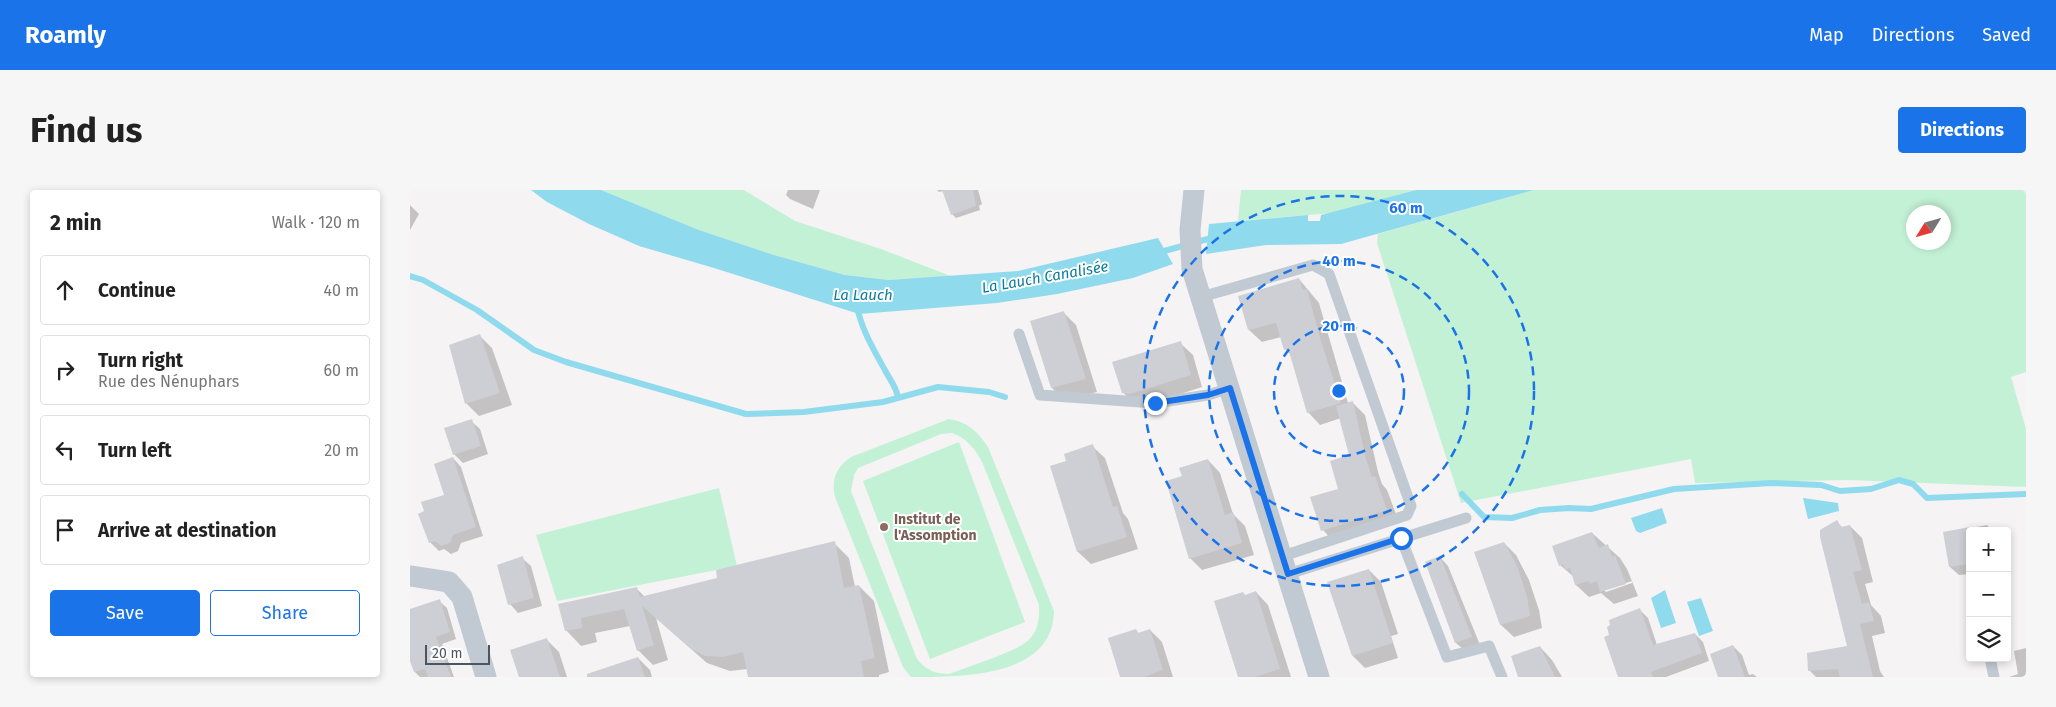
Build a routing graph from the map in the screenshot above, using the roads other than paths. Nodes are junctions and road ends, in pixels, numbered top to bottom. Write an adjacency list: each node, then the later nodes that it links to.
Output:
1 (1194, 190): 2 (street)
2 (1201, 297): 4 (street); 7 (lane)
3 (1019, 334): 4 (lane)
4 (1230, 388): 7 (street)
5 (1466, 518): 6 (lane)
6 (1401, 538): 7 (lane); 12 (lane)
7 (1285, 565): 11 (street)
8 (419, 577): 10 (street)
9 (1991, 662): 13 (lane)
10 (486, 677)
11 (1319, 677)
12 (1502, 677)
13 (1994, 677)

